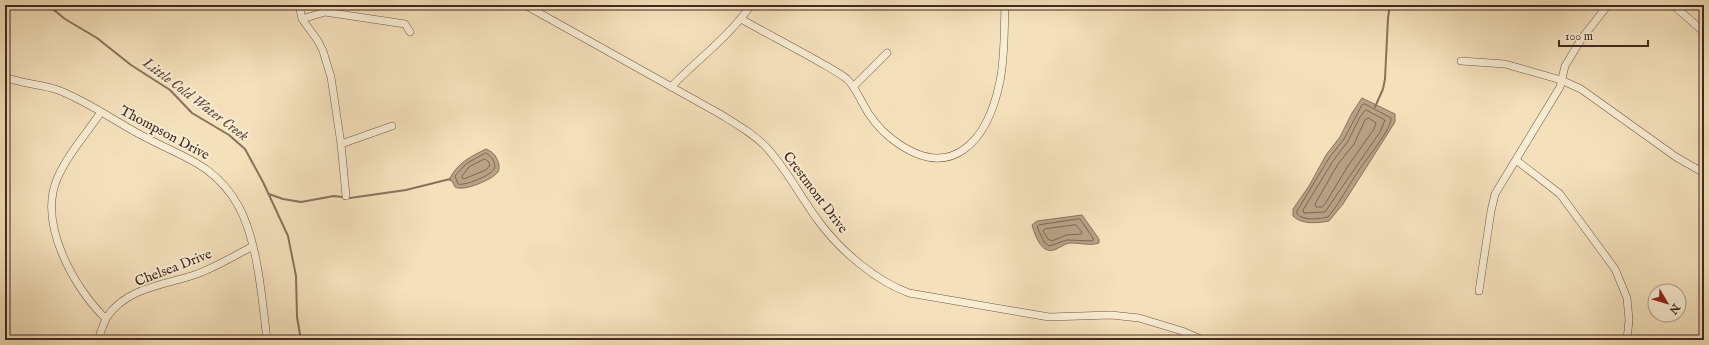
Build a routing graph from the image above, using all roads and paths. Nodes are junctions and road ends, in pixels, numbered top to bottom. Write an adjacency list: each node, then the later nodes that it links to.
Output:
1 (298, 5): 7 (street)
2 (525, 5): 16 (street, Crestmont Drive)
3 (752, 5): 8 (street)
4 (1005, 5): 15 (street)
5 (1608, 5): 14 (street)
6 (1673, 5): 10 (street)
7 (302, 19): 9 (street); 19 (street)
8 (741, 19): 15 (street); 16 (street)
9 (410, 32)
10 (1704, 32)
11 (887, 53): 15 (street)
12 (1462, 61): 14 (street)
13 (5, 77): 17 (street, Thompson Drive)
14 (1561, 80): 20 (street); 21 (street)
15 (854, 86)
16 (671, 87): 28 (street, Crestmont Drive)
17 (101, 112): 23 (street, Thompson Drive); 25 (street)
18 (392, 126): 19 (street)
19 (341, 144): 22 (street)
20 (1516, 160): 24 (street); 29 (street)
21 (1704, 173)
22 (346, 196)
23 (252, 246): 25 (street, Chelsea Drive); 27 (street, Thompson Drive)
24 (1479, 291)
25 (106, 319): 26 (street, Chelsea Drive)
26 (98, 340)
27 (268, 340)
28 (1203, 340)
29 (1628, 340)

